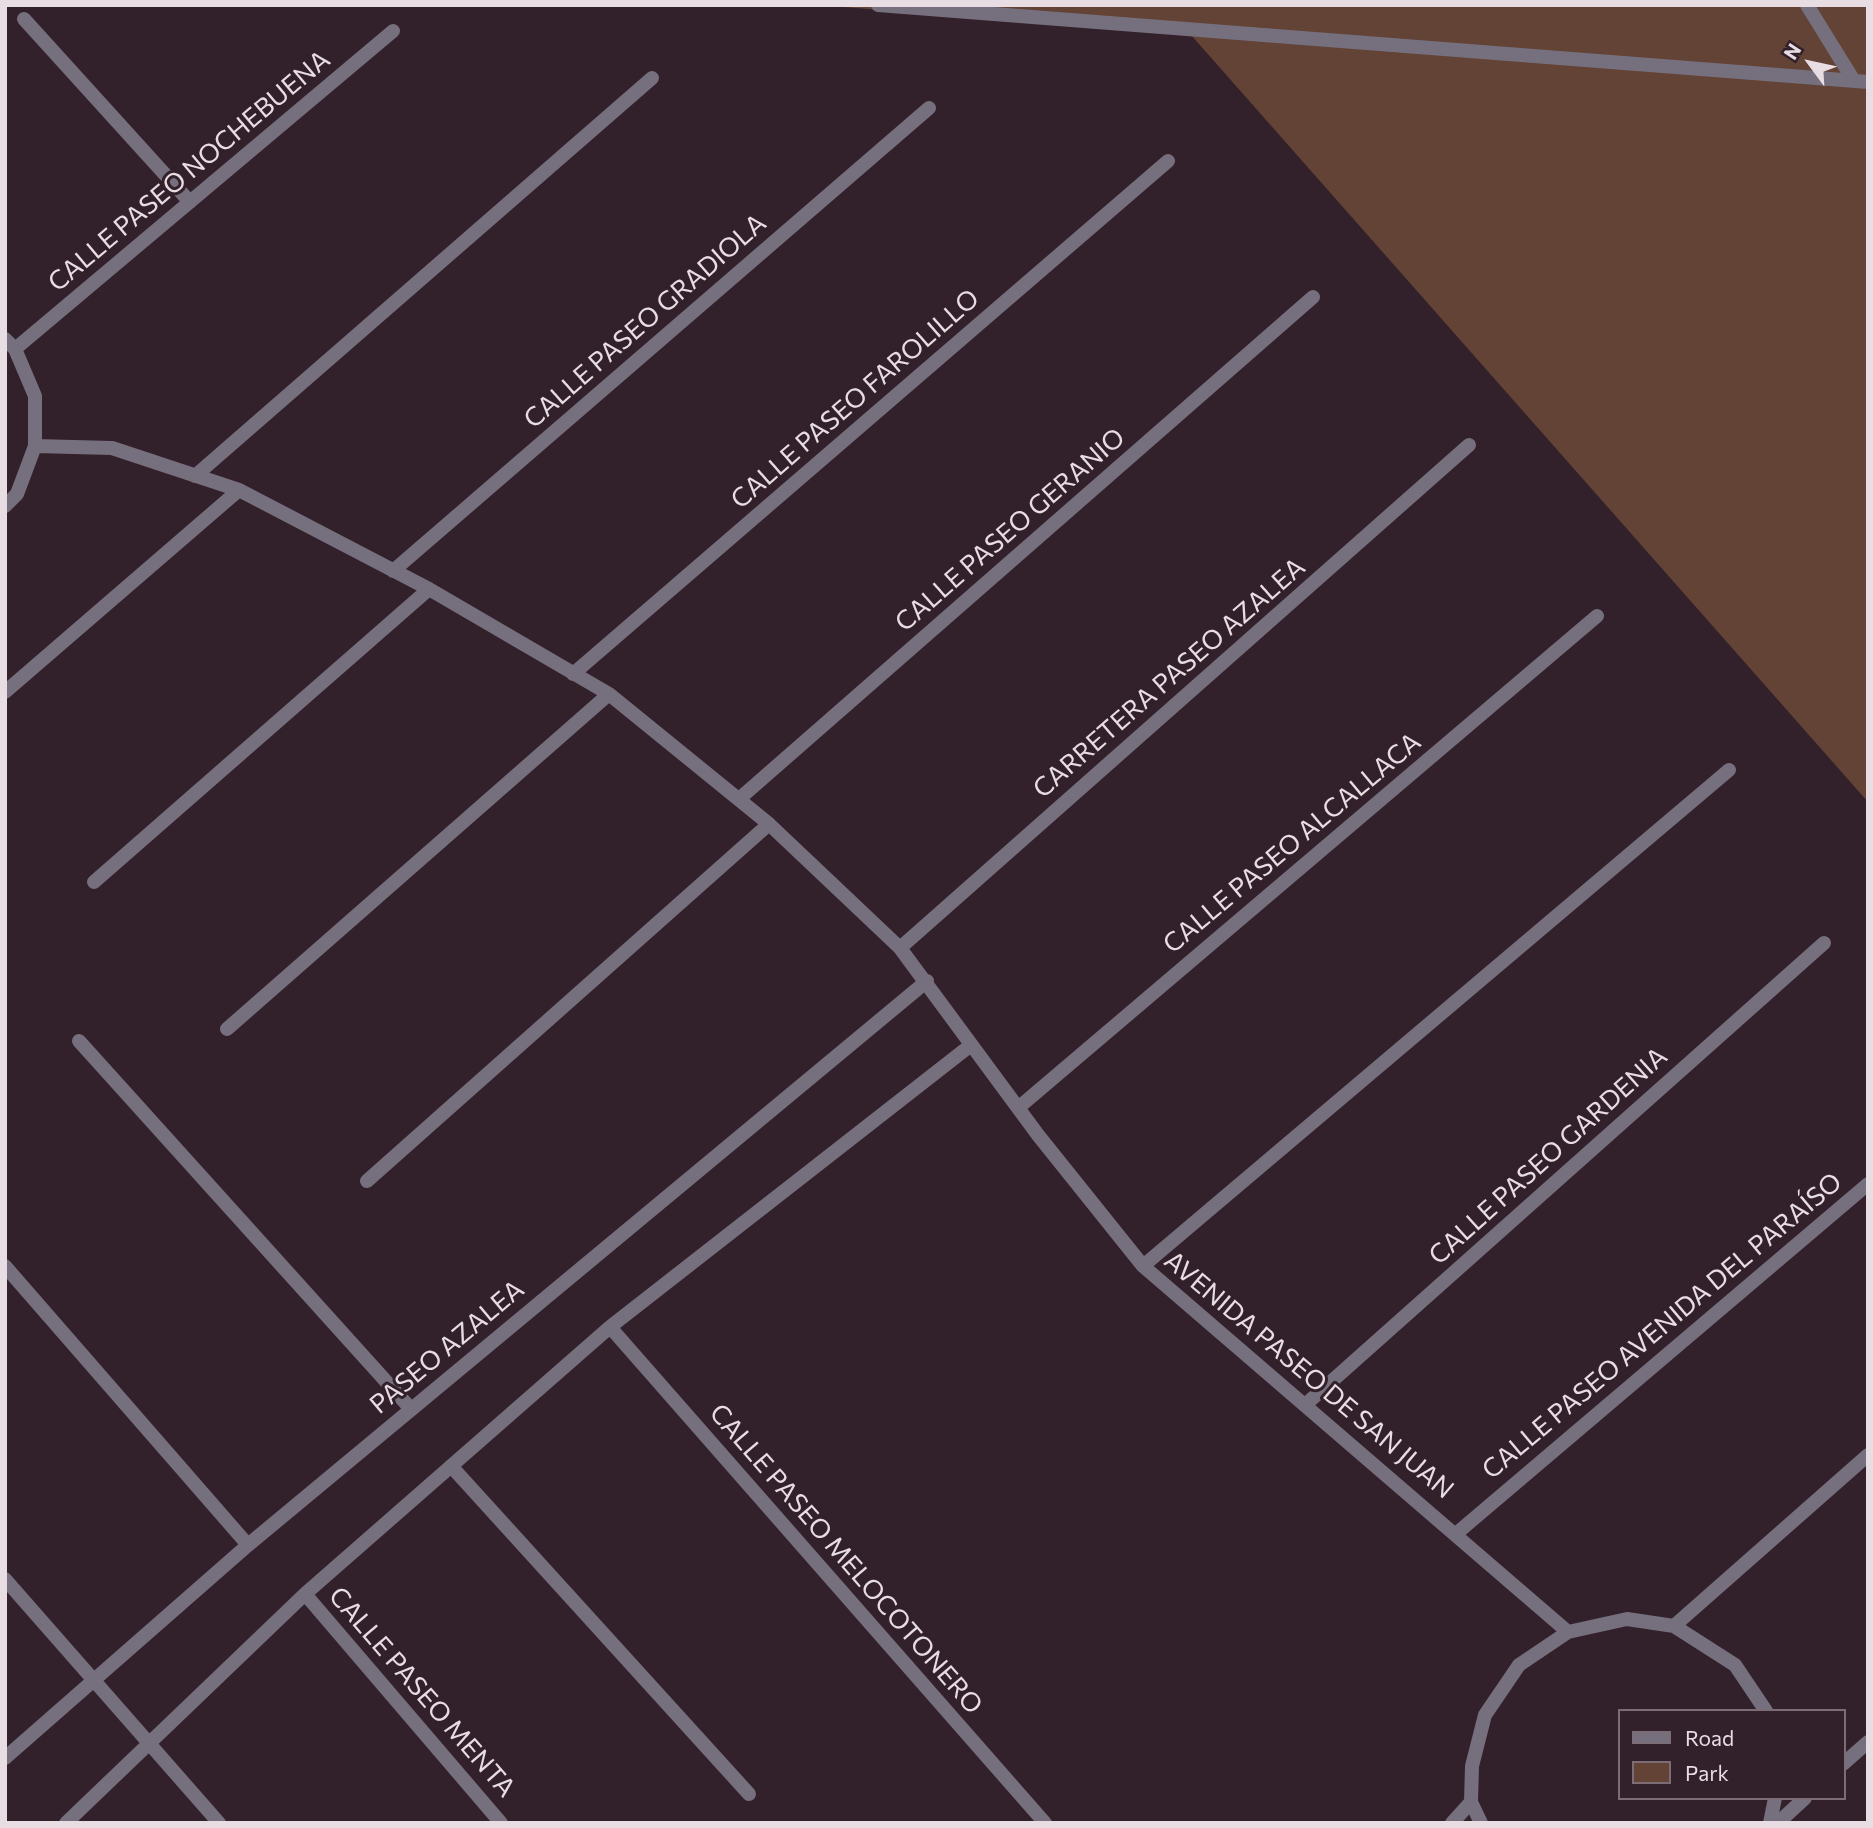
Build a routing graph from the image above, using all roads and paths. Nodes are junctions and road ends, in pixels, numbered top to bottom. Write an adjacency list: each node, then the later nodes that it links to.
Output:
1 (878, 5): 6 (street)
2 (1807, 5): 6 (street)
3 (24, 19): 9 (street)
4 (393, 31): 9 (street, CALLE PASEO NOCHEBUENA)
5 (652, 78): 14 (street)
6 (1861, 81)
7 (929, 108): 17 (street, CALLE PASEO GRADIOLA)
8 (1168, 161): 20 (street, CALLE PASEO FAROLILLO)
9 (190, 202): 11 (street, CALLE PASEO NOCHEBUENA)
10 (1313, 298): 24 (street, CALLE PASEO GERANIO)
11 (10, 344): 13 (street)
12 (1469, 445): 28 (street, CARRETERA PASEO AZALEA)
13 (35, 446): 14 (street, AVENIDA PASEO DE SAN JUAN); 16 (street)
14 (195, 476): 15 (street, AVENIDA PASEO DE SAN JUAN)
15 (239, 490): 17 (street, AVENIDA PASEO DE SAN JUAN); 21 (street)
16 (5, 506)
17 (393, 570): 18 (street, AVENIDA PASEO DE SAN JUAN)
18 (429, 589): 20 (street, AVENIDA PASEO DE SAN JUAN); 26 (street)
19 (1597, 616): 33 (street, CALLE PASEO ALCALLACA)
20 (573, 674): 22 (street, AVENIDA PASEO DE SAN JUAN)
21 (5, 692)
22 (609, 694): 24 (street, AVENIDA PASEO DE SAN JUAN); 30 (street)
23 (1729, 770): 37 (street)
24 (739, 799): 25 (street, AVENIDA PASEO DE SAN JUAN)
25 (769, 824): 28 (street, AVENIDA PASEO DE SAN JUAN); 34 (street)
26 (94, 883)
27 (1824, 943): 39 (street, CALLE PASEO GARDENIA)
28 (900, 948): 29 (street, AVENIDA PASEO DE SAN JUAN)
29 (928, 981): 32 (street, AVENIDA PASEO DE SAN JUAN); 40 (street, PASEO AZALEA)
30 (227, 1029)
31 (79, 1041): 40 (street)
32 (971, 1045): 33 (street, AVENIDA PASEO DE SAN JUAN); 38 (street)
33 (1018, 1108): 37 (street, AVENIDA PASEO DE SAN JUAN)
34 (367, 1181)
35 (1868, 1184): 43 (street, CALLE PASEO AVENIDA DEL PARAÍSO)
36 (5, 1266): 44 (street)
37 (1143, 1266): 39 (street, AVENIDA PASEO DE SAN JUAN)
38 (610, 1327): 42 (street); 62 (street, CALLE PASEO MELOCOTONERO)
39 (1305, 1405): 43 (street, AVENIDA PASEO DE SAN JUAN)
40 (411, 1409): 44 (street, PASEO AZALEA)
41 (1868, 1455): 47 (street)
42 (451, 1466): 46 (street); 55 (street)
43 (1457, 1533): 48 (street, AVENIDA PASEO DE SAN JUAN)
44 (248, 1545): 49 (street, PASEO AZALEA)
45 (5, 1579): 49 (street)
46 (305, 1594): 51 (street); 61 (street, CALLE PASEO MENTA)
47 (1674, 1626): 48 (street); 50 (street)
48 (1568, 1632): 58 (street)
49 (93, 1682): 51 (street); 53 (street, PASEO AZALEA)
50 (1765, 1709)
51 (149, 1742): 59 (street); 60 (street)
52 (1868, 1742): 54 (street)
53 (5, 1758)
54 (1845, 1762)
55 (749, 1794)
56 (1775, 1800): 65 (street)
57 (1803, 1800): 66 (street)
58 (1471, 1802): 63 (street); 64 (street)
59 (66, 1823)
60 (219, 1823)
61 (501, 1823)
62 (1045, 1823)
63 (1452, 1823)
64 (1481, 1823)
65 (1770, 1823)
66 (1778, 1823)

